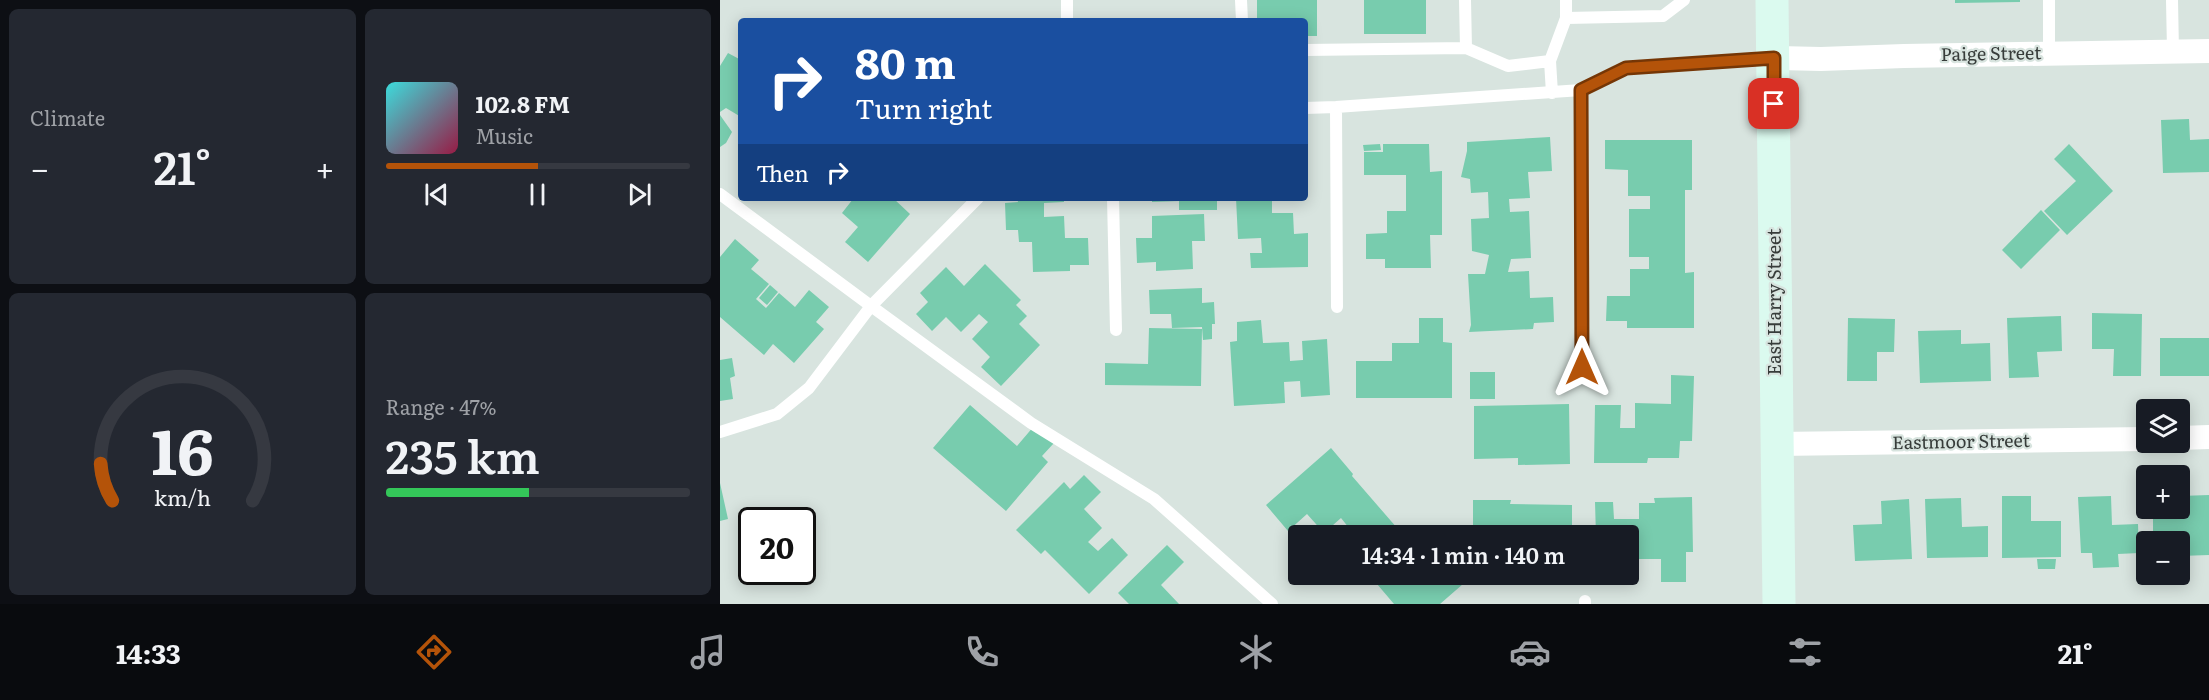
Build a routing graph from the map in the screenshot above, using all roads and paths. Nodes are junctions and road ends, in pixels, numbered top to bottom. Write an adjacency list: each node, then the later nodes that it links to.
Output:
1 (1067, 0): 9 (lane)
2 (1241, 0): 10 (lane)
3 (1465, 0): 12 (lane)
4 (1566, 0): 11 (lane)
5 (1684, 0): 11 (lane)
6 (1772, 0): 17 (main road, East Harry Street)
7 (2049, 0): 16 (lane)
8 (2172, 0): 14 (lane)
9 (1067, 18)
10 (1242, 18)
11 (1566, 18): 18 (lane)
12 (1466, 48): 13 (lane); 18 (lane)
13 (1308, 50)
14 (2173, 51): 15 (street, Paige Street); 16 (street, Paige Street)
15 (2209, 51)
16 (2049, 54): 17 (street, Paige Street)
17 (1774, 58): 19 (lane); 34 (main road, East Harry Street)
18 (1550, 61): 20 (lane)
19 (1581, 90): 20 (lane); 29 (lane)
20 (1552, 93): 21 (lane)
21 (1336, 107): 22 (lane); 27 (lane)
22 (1308, 108)
23 (720, 194): 26 (lane)
24 (975, 201): 26 (lane)
25 (1113, 201): 28 (lane)
26 (871, 306): 30 (lane); 35 (lane)
27 (1337, 307)
28 (1116, 330)
29 (1582, 367)
30 (720, 432)
31 (2209, 437): 32 (street)
32 (2190, 438)
33 (2136, 440): 34 (street, Eastmoor Street)
34 (1776, 444): 36 (main road, East Harry Street)
35 (1272, 604)
36 (1779, 604)

